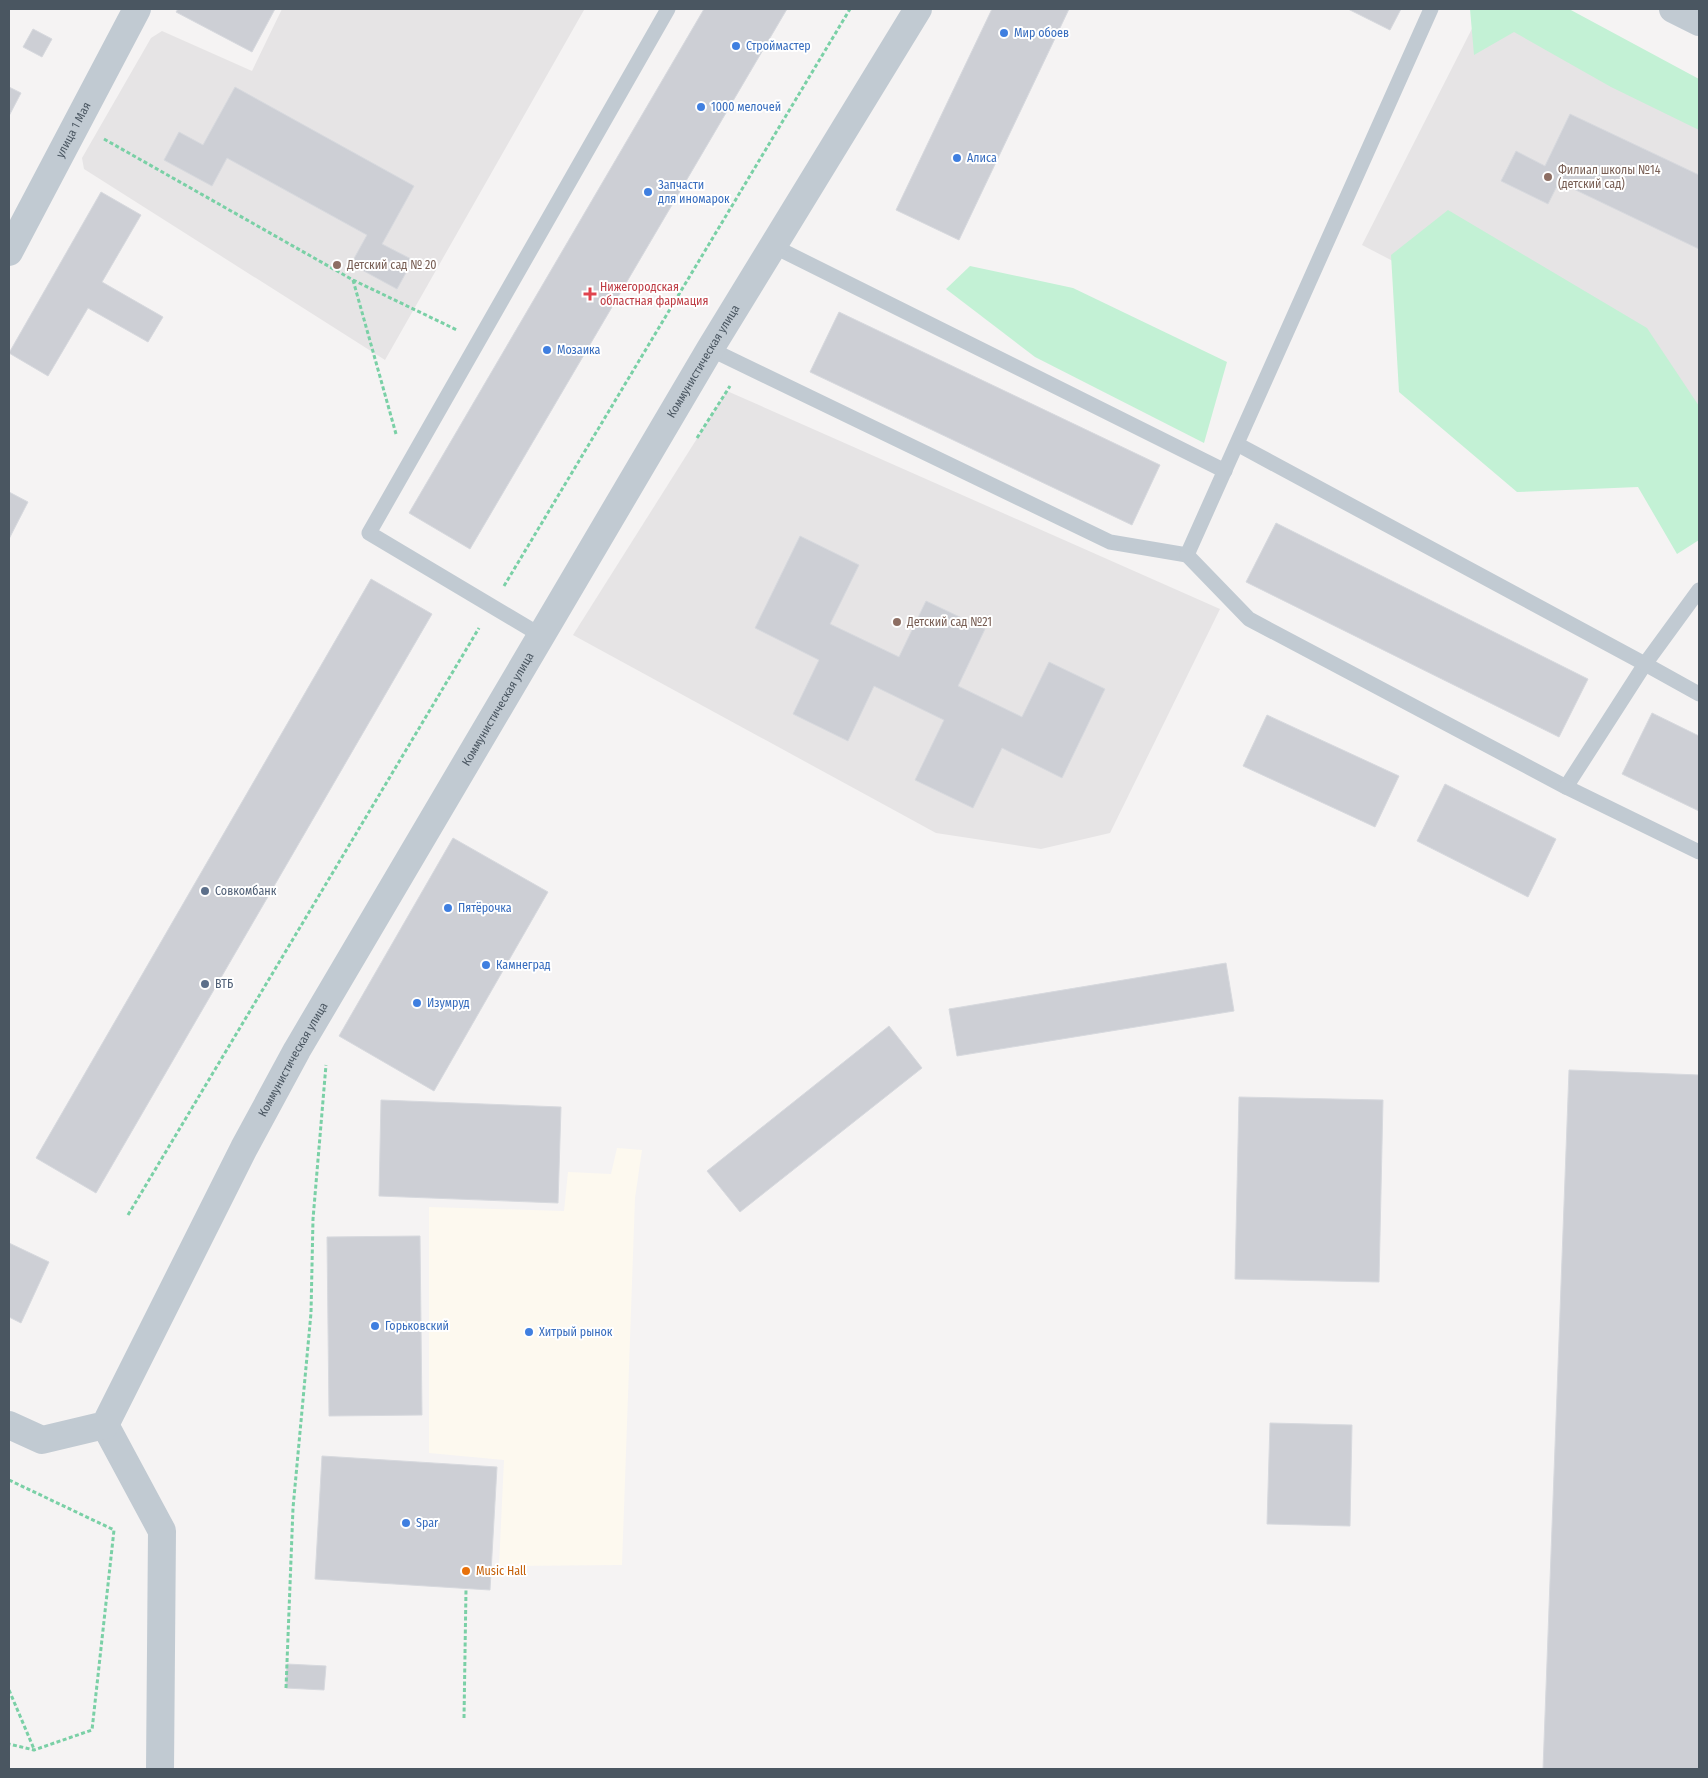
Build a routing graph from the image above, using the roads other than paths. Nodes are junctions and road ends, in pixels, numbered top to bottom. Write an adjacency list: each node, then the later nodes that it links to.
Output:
1 (137, 9): 8 (street, улица 1 Мая)
2 (668, 9): 14 (lane)
3 (918, 9): 7 (street, Коммунистическая улица)
4 (1431, 9): 10 (lane)
5 (1672, 9): 6 (street)
6 (1699, 22)
7 (773, 246): 9 (street, Коммунистическая улица); 11 (lane)
8 (9, 252)
9 (710, 349): 12 (lane); 14 (street, Коммунистическая улица)
10 (1237, 444): 11 (lane); 15 (lane)
11 (1225, 471): 12 (lane)
12 (1187, 555): 17 (lane)
13 (1699, 590): 15 (lane)
14 (542, 636): 20 (street, Коммунистическая улица)
15 (1645, 664): 16 (lane); 17 (lane)
16 (1699, 694)
17 (1566, 787): 18 (lane)
18 (1699, 852)
19 (9, 1425): 20 (street)
20 (105, 1425): 21 (street)
21 (160, 1769)

